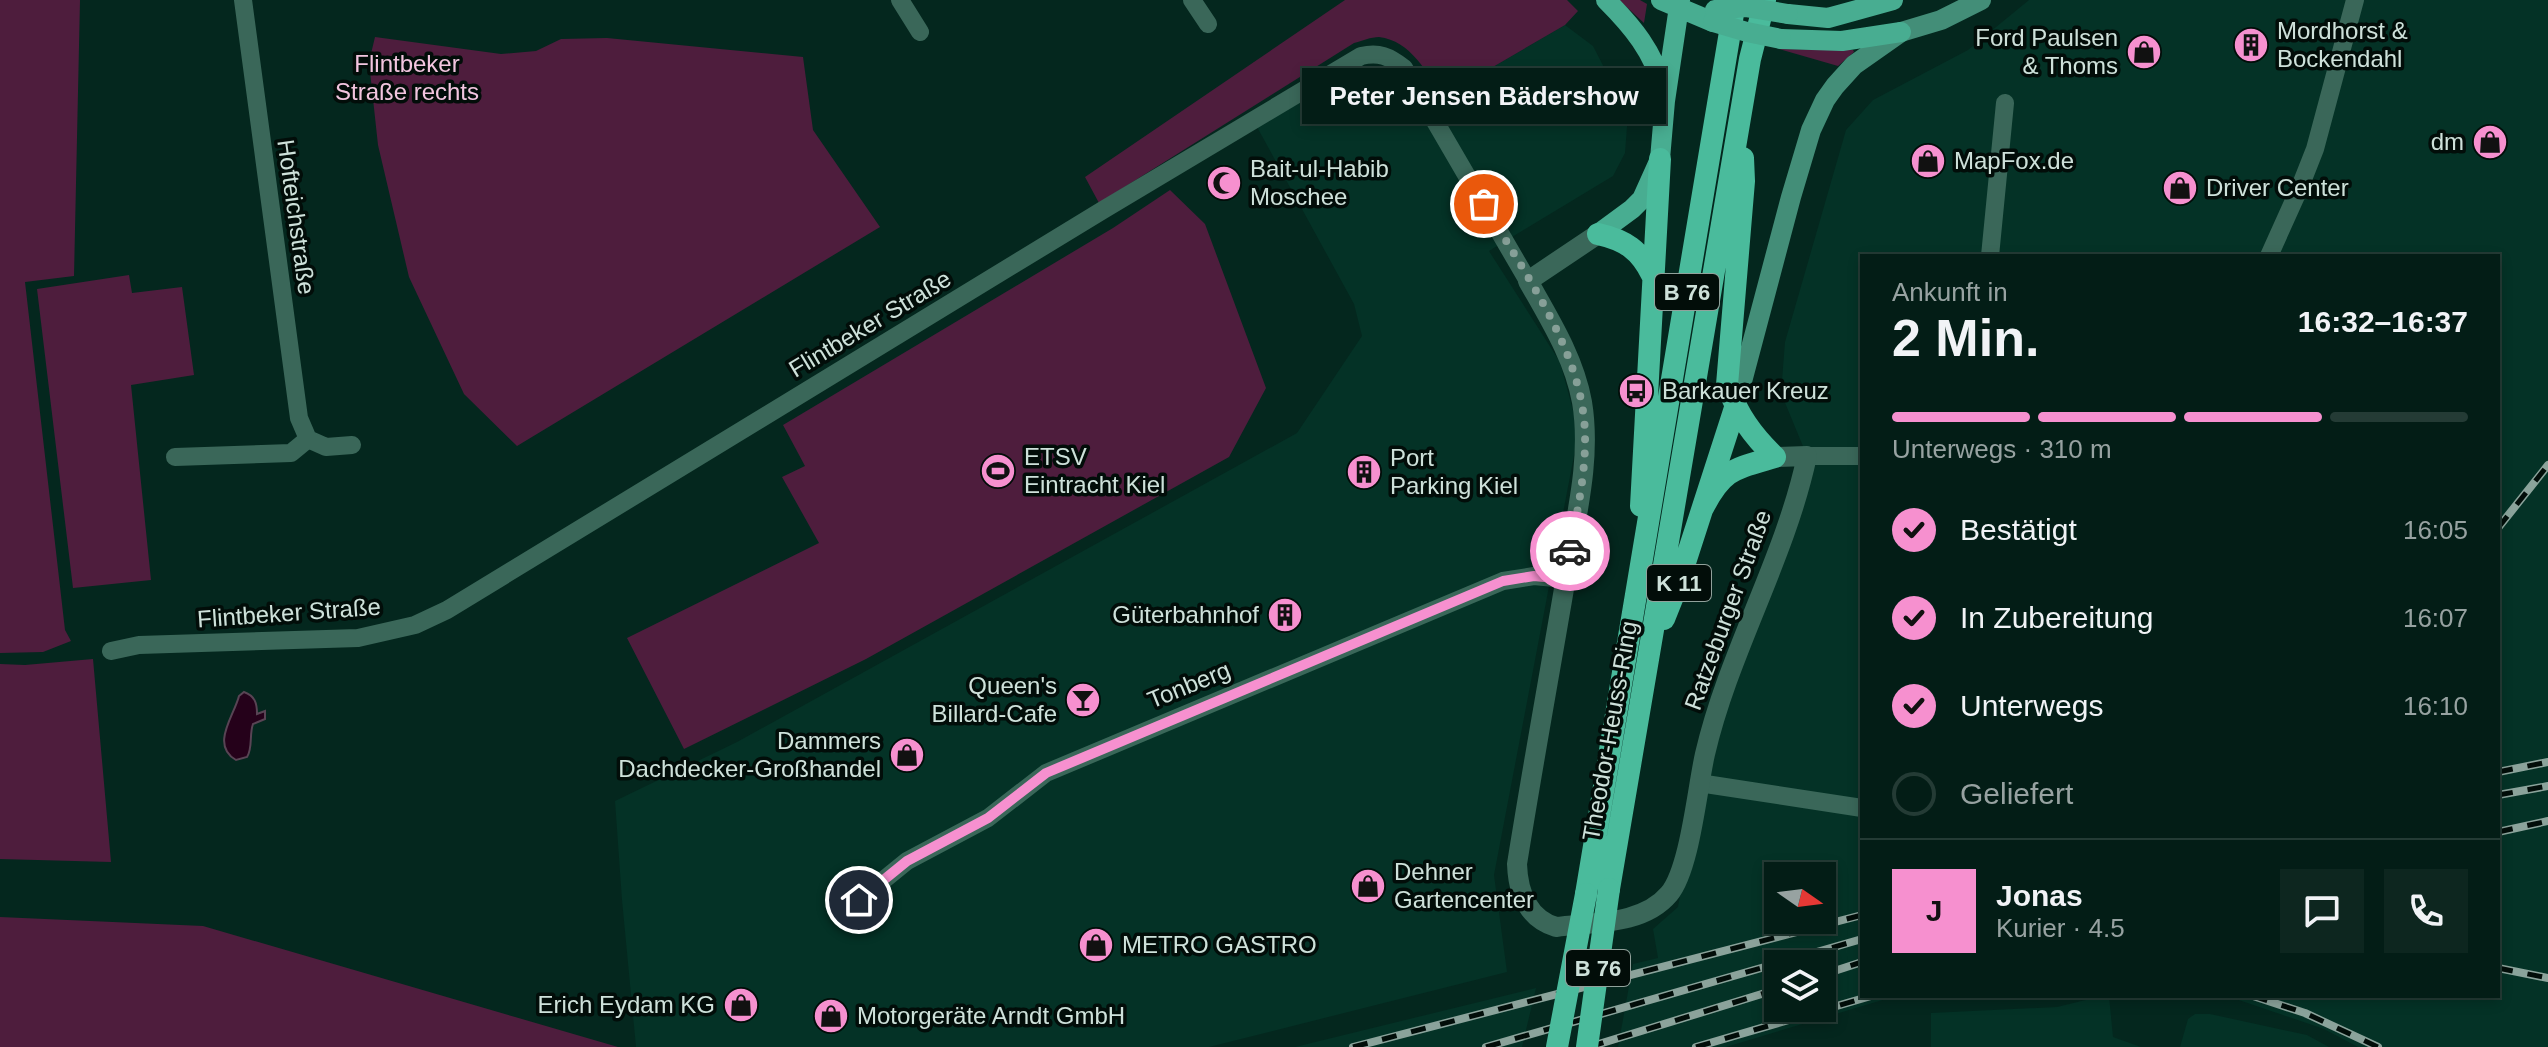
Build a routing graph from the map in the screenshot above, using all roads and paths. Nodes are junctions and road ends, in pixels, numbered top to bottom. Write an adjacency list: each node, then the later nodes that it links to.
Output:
1 (243, 0): 23 (street, Hofteichstraße)
2 (900, 0): 11 (street)
3 (1192, 0): 10 (street)
4 (1606, 0): 13 (main road, B 76)
5 (1765, 0): 15 (highway, Theodor-Heuss-Ring / B 76)
6 (1893, 0): 9 (main road, bridge)
7 (1981, 0): 12 (main road, K 11)
8 (2355, 0): 19 (street)
9 (1697, 8): 12 (main road, K 11, bridge); 13 (main road, B 76); 31 (highway, Theodor-Heuss-Ring / B 76)
10 (1208, 24)
11 (920, 32)
12 (1901, 32): 22 (main road, K 11)
13 (1665, 101): 16 (main road, B 76)
14 (2005, 103): 18 (street)
15 (1742, 109): 22 (highway, B 76); 33 (highway, Theodor-Heuss-Ring / B 76)
16 (1660, 159): 17 (main road); 20 (highway, B 76)
17 (1598, 234): 20 (highway); 21 (street)
18 (1990, 254)
19 (2270, 254)
20 (1652, 275): 31 (highway, B 76)
21 (1528, 281): 30 (street); 32 (street, Flintbeker Straße)
22 (1735, 408): 28 (highway); 29 (highway, K 11)
23 (308, 439): 24 (street); 27 (street)
24 (352, 445)
25 (1807, 456): 26 (street); 28 (street); 34 (street, Ratzeburger Straße)
26 (1860, 456)
27 (175, 457)
28 (1775, 457): 29 (highway)
29 (1703, 508): 33 (highway, K 11)
30 (1565, 579): 34 (street); 36 (street, Tonberg)
31 (1639, 583): 37 (highway, Theodor-Heuss-Ring / B 76, bridge)
32 (111, 651)
33 (1649, 656): 38 (highway, Theodor-Heuss-Ring / B 76, bridge)
34 (1699, 783): 35 (street)
35 (1860, 808)
36 (859, 900)
37 (1557, 1047)
38 (1587, 1047)

